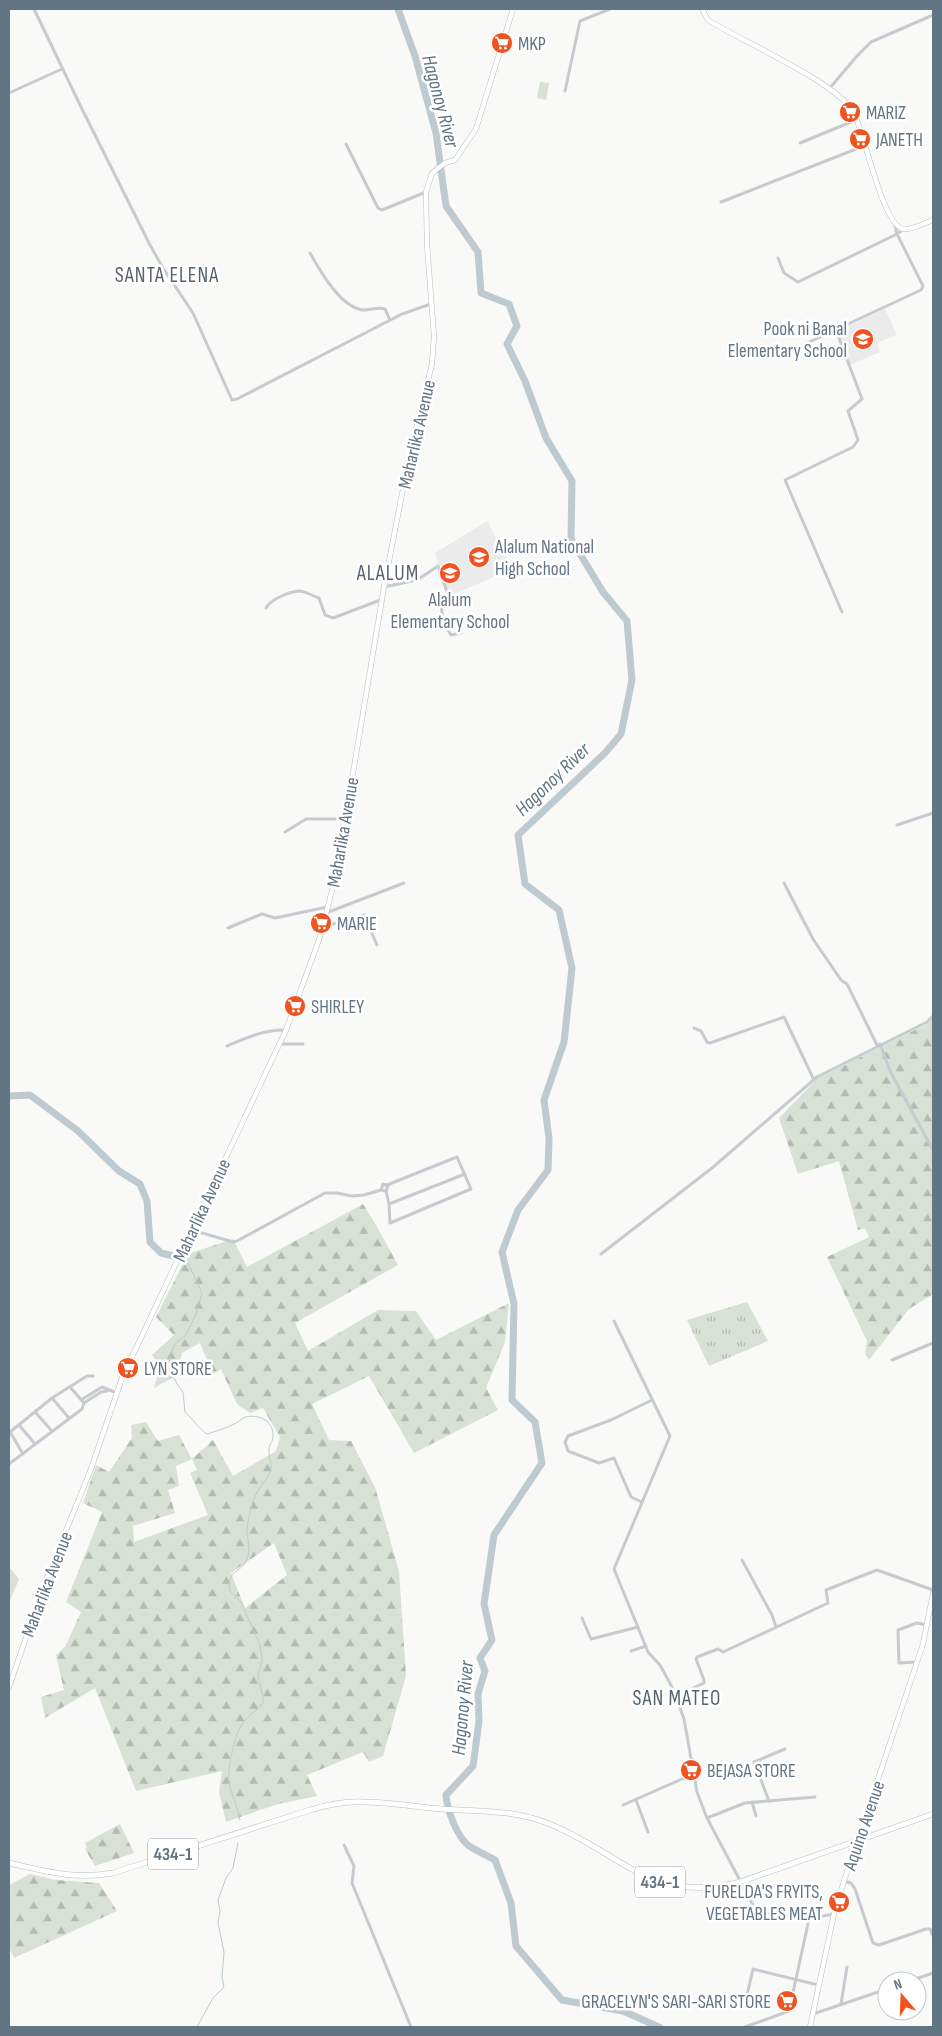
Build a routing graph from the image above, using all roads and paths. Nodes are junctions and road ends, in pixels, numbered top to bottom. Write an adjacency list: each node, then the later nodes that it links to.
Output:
1 (34, 9): 6 (street)
2 (513, 9): 14 (main road, Maharlika Avenue)
3 (610, 9): 8 (street)
4 (702, 9): 7 (main road)
5 (933, 15): 7 (street)
6 (62, 69): 9 (street); 23 (street)
7 (829, 89): 10 (main road)
8 (565, 91)
9 (9, 93)
10 (856, 120): 11 (street); 13 (main road)
11 (800, 143)
12 (346, 144): 14 (street)
13 (864, 146): 15 (street); 17 (main road)
14 (426, 192): 22 (main road, Maharlika Avenue)
15 (721, 202)
16 (933, 220): 18 (main road)
17 (894, 221): 18 (main road); 19 (street)
18 (904, 229): 19 (street)
19 (897, 234): 21 (street); 24 (street)
20 (310, 253): 23 (street)
21 (778, 258)
22 (431, 304): 23 (street); 26 (main road, Maharlika Avenue)
23 (390, 320)
24 (836, 330): 25 (street); 29 (street)
25 (805, 344)
26 (384, 587): 27 (main road, Maharlika Avenue); 30 (street)
27 (382, 599): 28 (street); 32 (main road, Maharlika Avenue)
28 (266, 608)
29 (842, 612)
30 (461, 633)
31 (933, 813): 33 (street)
32 (346, 819): 34 (street); 37 (main road, Maharlika Avenue)
33 (897, 826)
34 (285, 832)
35 (404, 883): 38 (street)
36 (784, 883): 47 (street)
37 (328, 906): 38 (main road, Maharlika Avenue); 40 (street)
38 (326, 913): 39 (main road, Maharlika Avenue)
39 (323, 927): 41 (street); 44 (main road, Maharlika Avenue)
40 (228, 928)
41 (377, 945)
42 (933, 1016): 47 (street)
43 (694, 1028): 49 (street)
44 (286, 1030): 45 (main road, Maharlika Avenue); 48 (street)
45 (279, 1044): 46 (street); 56 (main road, Maharlika Avenue)
46 (303, 1044)
47 (879, 1045): 49 (street); 50 (street)
48 (227, 1046)
49 (814, 1080): 57 (street)
50 (933, 1150)
51 (465, 1174): 52 (street); 55 (street); 55 (street)
52 (387, 1185): 53 (street); 54 (street)
53 (381, 1190): 54 (street); 56 (street)
54 (386, 1191): 55 (street)
55 (389, 1204)
56 (192, 1230): 64 (main road, Maharlika Avenue)
57 (602, 1254)
58 (614, 1321): 67 (street)
59 (933, 1343): 60 (street)
60 (892, 1360)
61 (93, 1376): 62 (street)
62 (70, 1387): 65 (street); 66 (street)
63 (108, 1391): 64 (street); 66 (street); 68 (street)
64 (117, 1394): 87 (main road, Maharlika Avenue)
65 (52, 1398): 69 (street); 70 (street)
66 (81, 1400): 68 (street)
67 (652, 1400): 77 (street); 77 (street)
68 (84, 1404): 70 (street)
69 (35, 1412): 71 (street); 73 (street)
70 (69, 1418): 73 (street)
71 (19, 1425): 72 (street); 74 (street)
72 (9, 1431): 75 (street)
73 (52, 1431): 74 (street)
74 (35, 1444): 75 (street)
75 (23, 1454): 76 (street)
76 (9, 1464)
77 (642, 1502): 82 (street)
78 (742, 1560): 83 (street)
79 (933, 1591): 81 (main road, Aquino Avenue); 83 (street)
80 (582, 1618): 82 (street)
81 (928, 1625): 86 (main road, Aquino Avenue); 86 (street)
82 (638, 1627): 84 (street)
83 (776, 1627): 88 (street)
84 (646, 1646): 85 (street); 88 (street)
85 (631, 1652)
86 (916, 1662): 100 (main road, Aquino Avenue)
87 (9, 1687)
88 (676, 1696): 90 (street)
89 (785, 1749): 93 (street)
90 (694, 1776): 92 (street); 98 (street)
91 (815, 1797): 93 (street)
92 (636, 1800): 95 (street); 99 (street)
93 (770, 1800): 94 (street)
94 (752, 1802): 97 (street); 98 (street)
95 (623, 1805)
96 (933, 1814): 100 (main road, 434-1)
97 (756, 1816)
98 (707, 1818): 104 (street)
99 (648, 1832)
100 (858, 1840): 103 (main road, Aquino Avenue); 104 (main road, 434-1)
101 (344, 1845): 115 (street)
102 (9, 1863): 104 (main road, 434-1)
103 (844, 1881): 105 (main road, Aquino Avenue); 107 (street)
104 (740, 1882): 106 (street)
105 (834, 1914): 106 (street); 110 (main road, Aquino Avenue)
106 (808, 1919): 109 (street)
107 (933, 1936)
108 (847, 1967): 113 (street)
109 (796, 1979): 110 (street); 112 (street); 116 (street)
110 (818, 1985): 114 (main road, Aquino Avenue)
111 (877, 1992): 113 (street)
112 (747, 1995)
113 (841, 2005): 114 (street)
114 (812, 2014): 117 (main road, Aquino Avenue)
115 (411, 2027)
116 (745, 2027)
117 (810, 2027)

